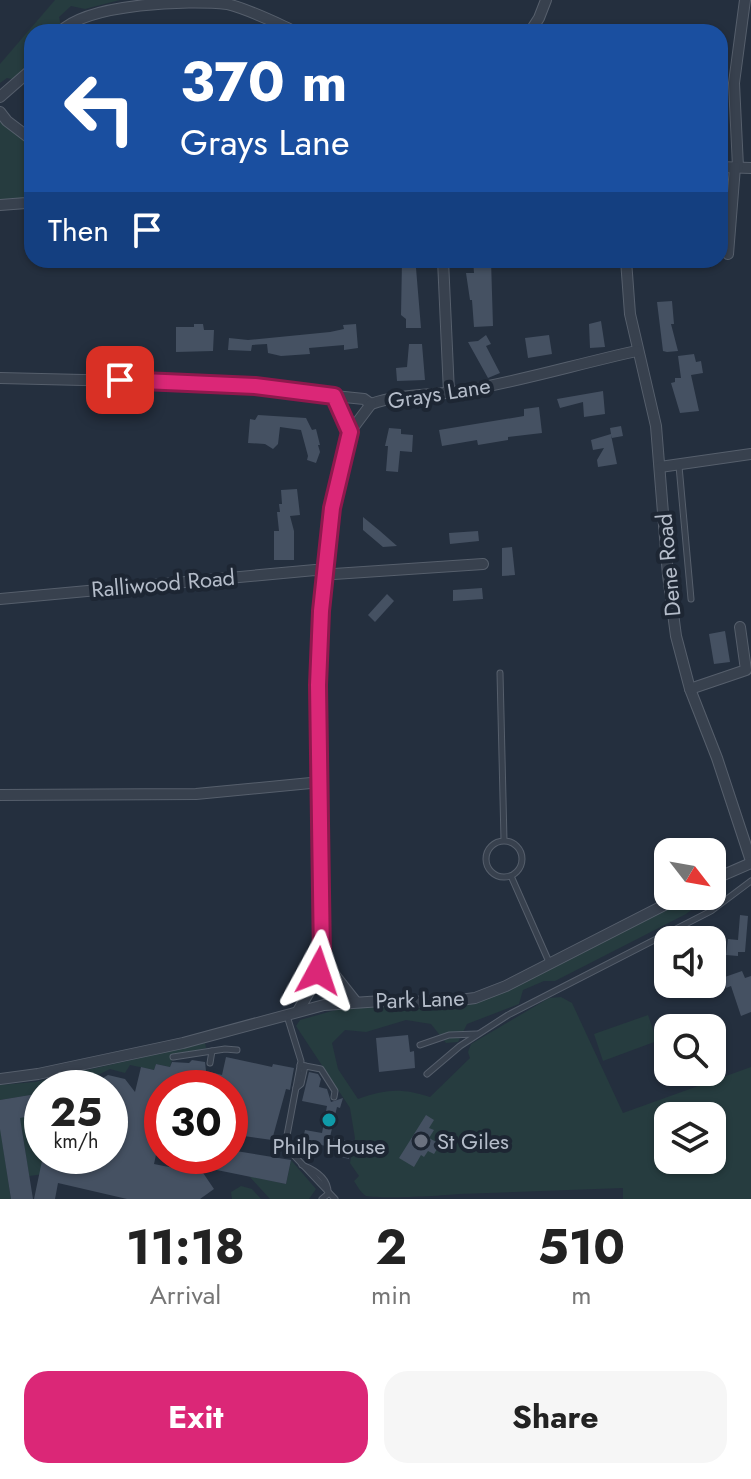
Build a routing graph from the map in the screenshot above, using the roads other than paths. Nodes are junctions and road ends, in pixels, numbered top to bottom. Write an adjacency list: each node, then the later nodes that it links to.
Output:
1 (546, 0): 5 (street)
2 (745, 0): 11 (street)
3 (68, 24): 4 (street)
4 (281, 24)
5 (535, 24)
6 (24, 76): 7 (street)
7 (0, 97)
8 (0, 112): 9 (street)
9 (24, 134)
10 (728, 167): 11 (street)
11 (736, 167): 12 (street); 15 (street)
12 (751, 168)
13 (24, 203): 14 (street)
14 (0, 205)
15 (728, 254)
16 (443, 268): 20 (street)
17 (627, 268): 18 (street, Dene Road)
18 (637, 351): 20 (street, Grays Lane); 26 (street, Dene Road)
19 (0, 378): 21 (street, Grays Lane)
20 (449, 393): 22 (street, Grays Lane)
21 (334, 396): 22 (street, Grays Lane); 23 (street)
22 (371, 404): 23 (street)
23 (350, 432): 28 (street)
24 (751, 454): 25 (street)
25 (679, 465): 26 (street); 30 (lane, Dene Road)
26 (660, 467): 34 (street, Dene Road)
27 (483, 564): 28 (street, Ralliwood Road)
28 (325, 571): 29 (street, Ralliwood Road); 35 (street)
29 (0, 599)
30 (691, 599)
31 (740, 627): 32 (street)
32 (748, 669): 34 (street)
33 (500, 673): 37 (lane)
34 (690, 689): 38 (street, Dene Road)
35 (321, 782): 36 (street); 43 (street)
36 (0, 795)
37 (504, 840): 40 (lane); 40 (lane)
38 (751, 862): 39 (street)
39 (726, 874)
40 (511, 876): 44 (lane)
41 (751, 881): 48 (lane)
42 (654, 910): 44 (street, Park Lane)
43 (322, 959): 45 (street); 46 (street)
44 (550, 963): 45 (street, Park Lane)
45 (356, 1002): 46 (street, Park Lane)
46 (298, 1011): 47 (street, Park Lane)
47 (287, 1015): 54 (lane); 56 (street, Park Lane)
48 (477, 1034): 49 (lane); 55 (lane)
49 (420, 1045)
50 (237, 1050): 51 (lane)
51 (212, 1051): 52 (lane); 53 (lane)
52 (173, 1057)
53 (210, 1063)
54 (302, 1064): 57 (lane); 59 (lane)
55 (427, 1074)
56 (0, 1079)
57 (334, 1097)
58 (277, 1122): 59 (lane)
59 (289, 1125): 60 (lane)
60 (328, 1194): 61 (lane); 62 (lane)
61 (322, 1199)
62 (335, 1199)

